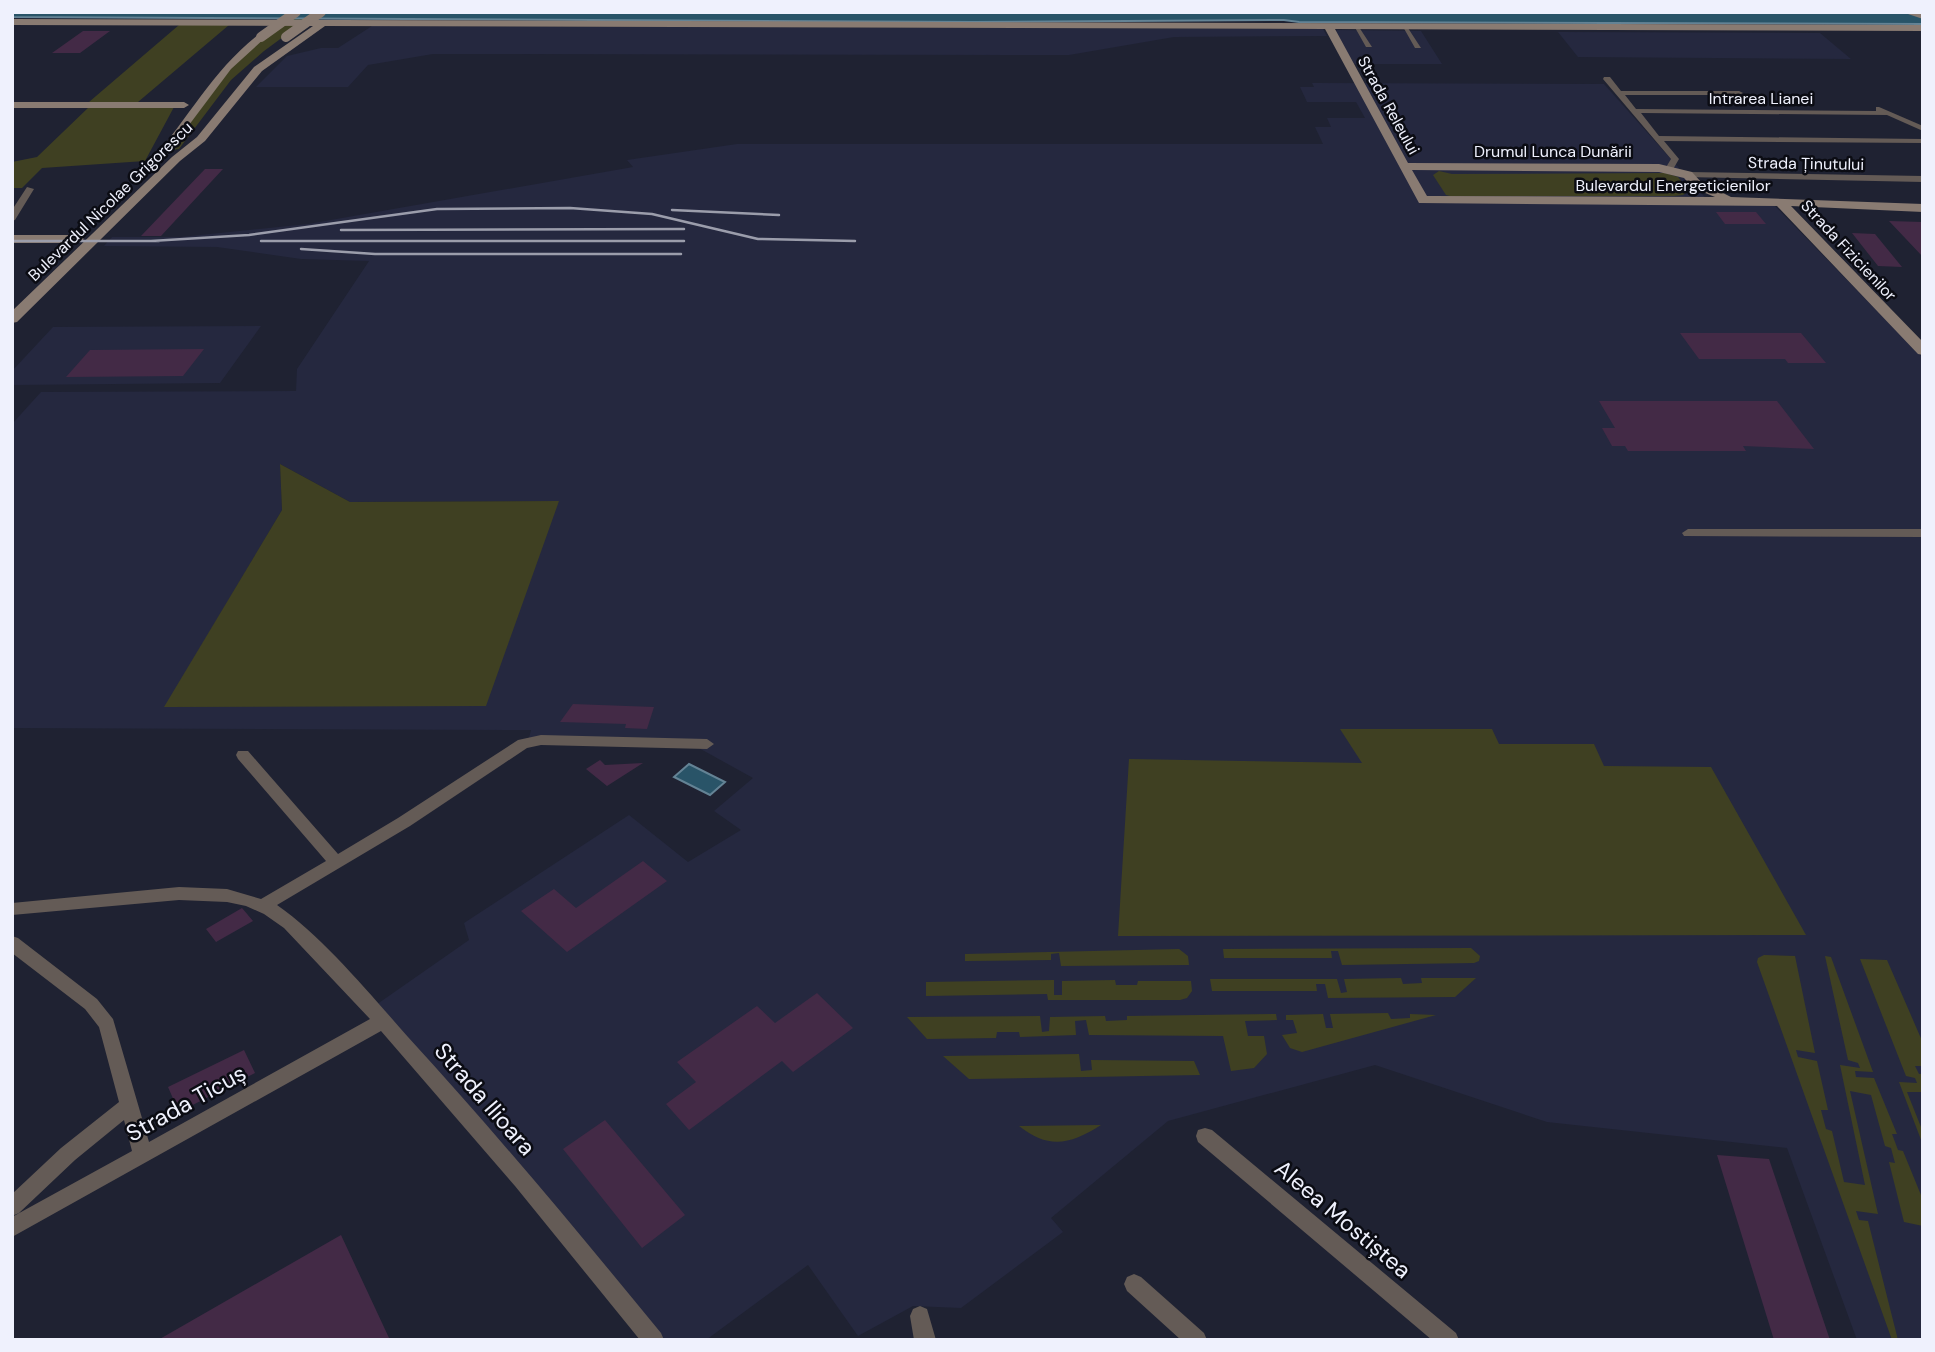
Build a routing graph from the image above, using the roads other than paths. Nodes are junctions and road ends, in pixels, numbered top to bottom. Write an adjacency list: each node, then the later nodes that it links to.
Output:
1 (281, 12): 9 (main road, Bulevardul Nicolae Grigorescu)
2 (296, 12): 15 (main road, bridge)
3 (338, 12): 6 (main road)
4 (1911, 12): 5 (main road)
5 (1923, 16)
6 (322, 18): 9 (main road); 10 (main road); 16 (main road, Bulevardul Nicolae Grigorescu); 31 (main road, bridge)
7 (12, 22): 8 (main road)
8 (225, 23): 9 (main road); 15 (main road)
9 (265, 23): 15 (main road, Bulevardul Nicolae Grigorescu)
10 (363, 23): 11 (main road); 16 (main road)
11 (1328, 25): 12 (main road); 32 (main road, Strada Releului)
12 (1355, 26): 13 (main road); 17 (street)
13 (1404, 26): 14 (main road); 18 (street)
14 (1923, 28)
15 (255, 36): 23 (main road, Bulevardul Nicolae Grigorescu); 30 (main road)
16 (302, 38): 31 (main road, Bulevardul Nicolae Grigorescu)
17 (1369, 46)
18 (1418, 46)
19 (1607, 79): 20 (street)
20 (1618, 93): 21 (street); 25 (street)
21 (1738, 93)
22 (12, 105): 23 (main road)
23 (184, 105): 30 (main road, Bulevardul Nicolae Grigorescu)
24 (1871, 106): 26 (street)
25 (1634, 111): 26 (street, Intrarea Lianei); 28 (street)
26 (1887, 113): 27 (street)
27 (1921, 127)
28 (1657, 138): 29 (street); 33 (street)
29 (1923, 141)
30 (158, 159): 44 (main road, Bulevardul Nicolae Grigorescu)
31 (176, 159): 47 (main road, Bulevardul Nicolae Grigorescu)
32 (1404, 166): 33 (main road, Drumul Lunca Dunării); 37 (main road, Strada Releului)
33 (1669, 169): 35 (main road, Drumul Lunca Dunării)
34 (1923, 179): 35 (street, Strada Ținutului)
35 (1692, 180): 38 (main road); 39 (main road, Drumul Lunca Dunării)
36 (30, 189): 42 (street)
37 (1423, 200): 38 (main road, Bulevardul Energeticienilor)
38 (1676, 201): 39 (main road, Bulevardul Energeticienilor)
39 (1754, 201): 40 (main road, Bulevardul Energeticienilor)
40 (1780, 202): 41 (main road, Bulevardul Energeticienilor); 48 (main road, Strada Fizicienilor)
41 (1923, 208)
42 (12, 218)
43 (12, 239): 44 (main road)
44 (75, 241): 45 (main road); 46 (main road, Bulevardul Nicolae Grigorescu)
45 (12, 244)
46 (12, 302)
47 (12, 320)
48 (1923, 351)
49 (1688, 533): 50 (street)
50 (1923, 533)
51 (707, 744): 53 (street)
52 (243, 755): 53 (street)
53 (336, 862): 54 (street)
54 (264, 905): 55 (street, Strada Ilioara); 57 (street, Strada Ilioara)
55 (12, 909)
56 (12, 943): 58 (street)
57 (384, 1020): 60 (street, Strada Ticuș); 65 (street, Strada Ilioara)
58 (130, 1104): 60 (street); 61 (street)
59 (1205, 1136): 68 (street, Aleea Mostiștea)
60 (143, 1155): 62 (street, Strada Ticuș)
61 (12, 1206)
62 (12, 1228)
63 (1134, 1284): 67 (street)
64 (920, 1316): 66 (street)
65 (654, 1340)
66 (925, 1340)
67 (1197, 1340)
68 (1449, 1340)

